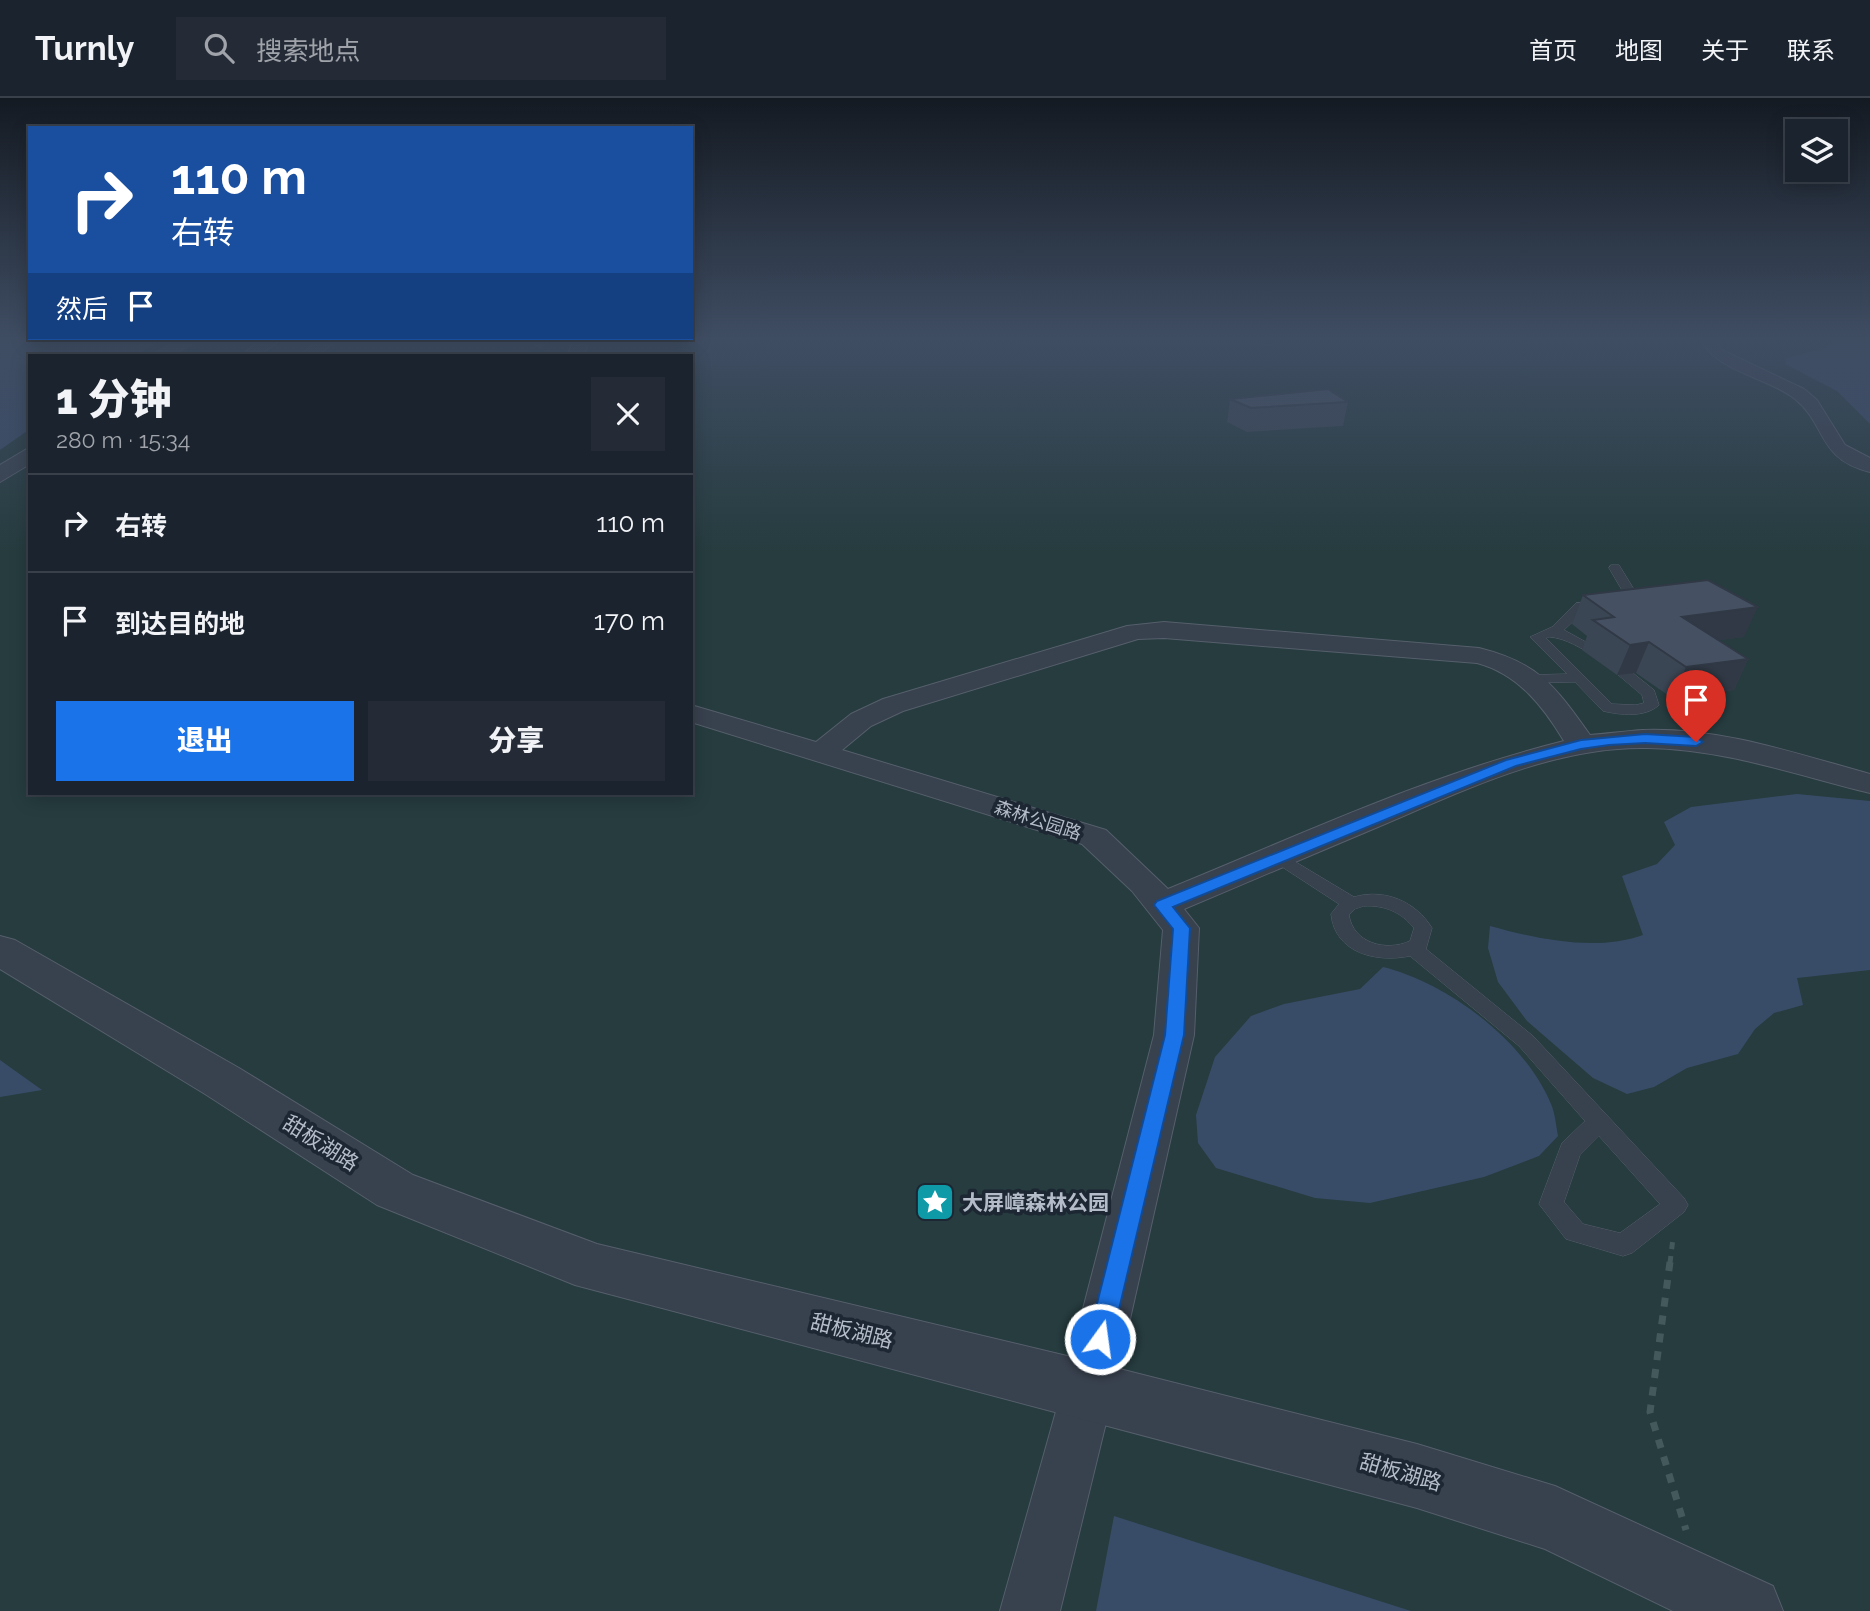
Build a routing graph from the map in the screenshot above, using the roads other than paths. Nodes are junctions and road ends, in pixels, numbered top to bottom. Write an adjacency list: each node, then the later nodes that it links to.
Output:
1 (1815, 411): 3 (street)
2 (28, 455): 4 (street)
3 (1870, 466)
4 (0, 475)
5 (1615, 568): 6 (lane)
6 (1549, 633): 7 (lane); 7 (lane)
7 (1579, 678): 8 (lane)
8 (1527, 679): 10 (street); 11 (street)
9 (693, 714): 11 (street, 森林公园路)
10 (1581, 745): 12 (street); 13 (street)
11 (819, 754): 15 (street, 森林公园路)
12 (1870, 784)
13 (1279, 857): 14 (lane); 15 (street)
14 (1351, 903): 16 (lane); 16 (lane)
15 (1163, 905): 19 (street, 森林公园路)
16 (1414, 948): 18 (lane)
17 (0, 950): 19 (street, 甜板湖路)
18 (1599, 1121): 18 (lane)
19 (1088, 1390): 20 (street, 甜板湖路); 21 (street, 森林公园路)
20 (1732, 1603)
21 (1030, 1611)

